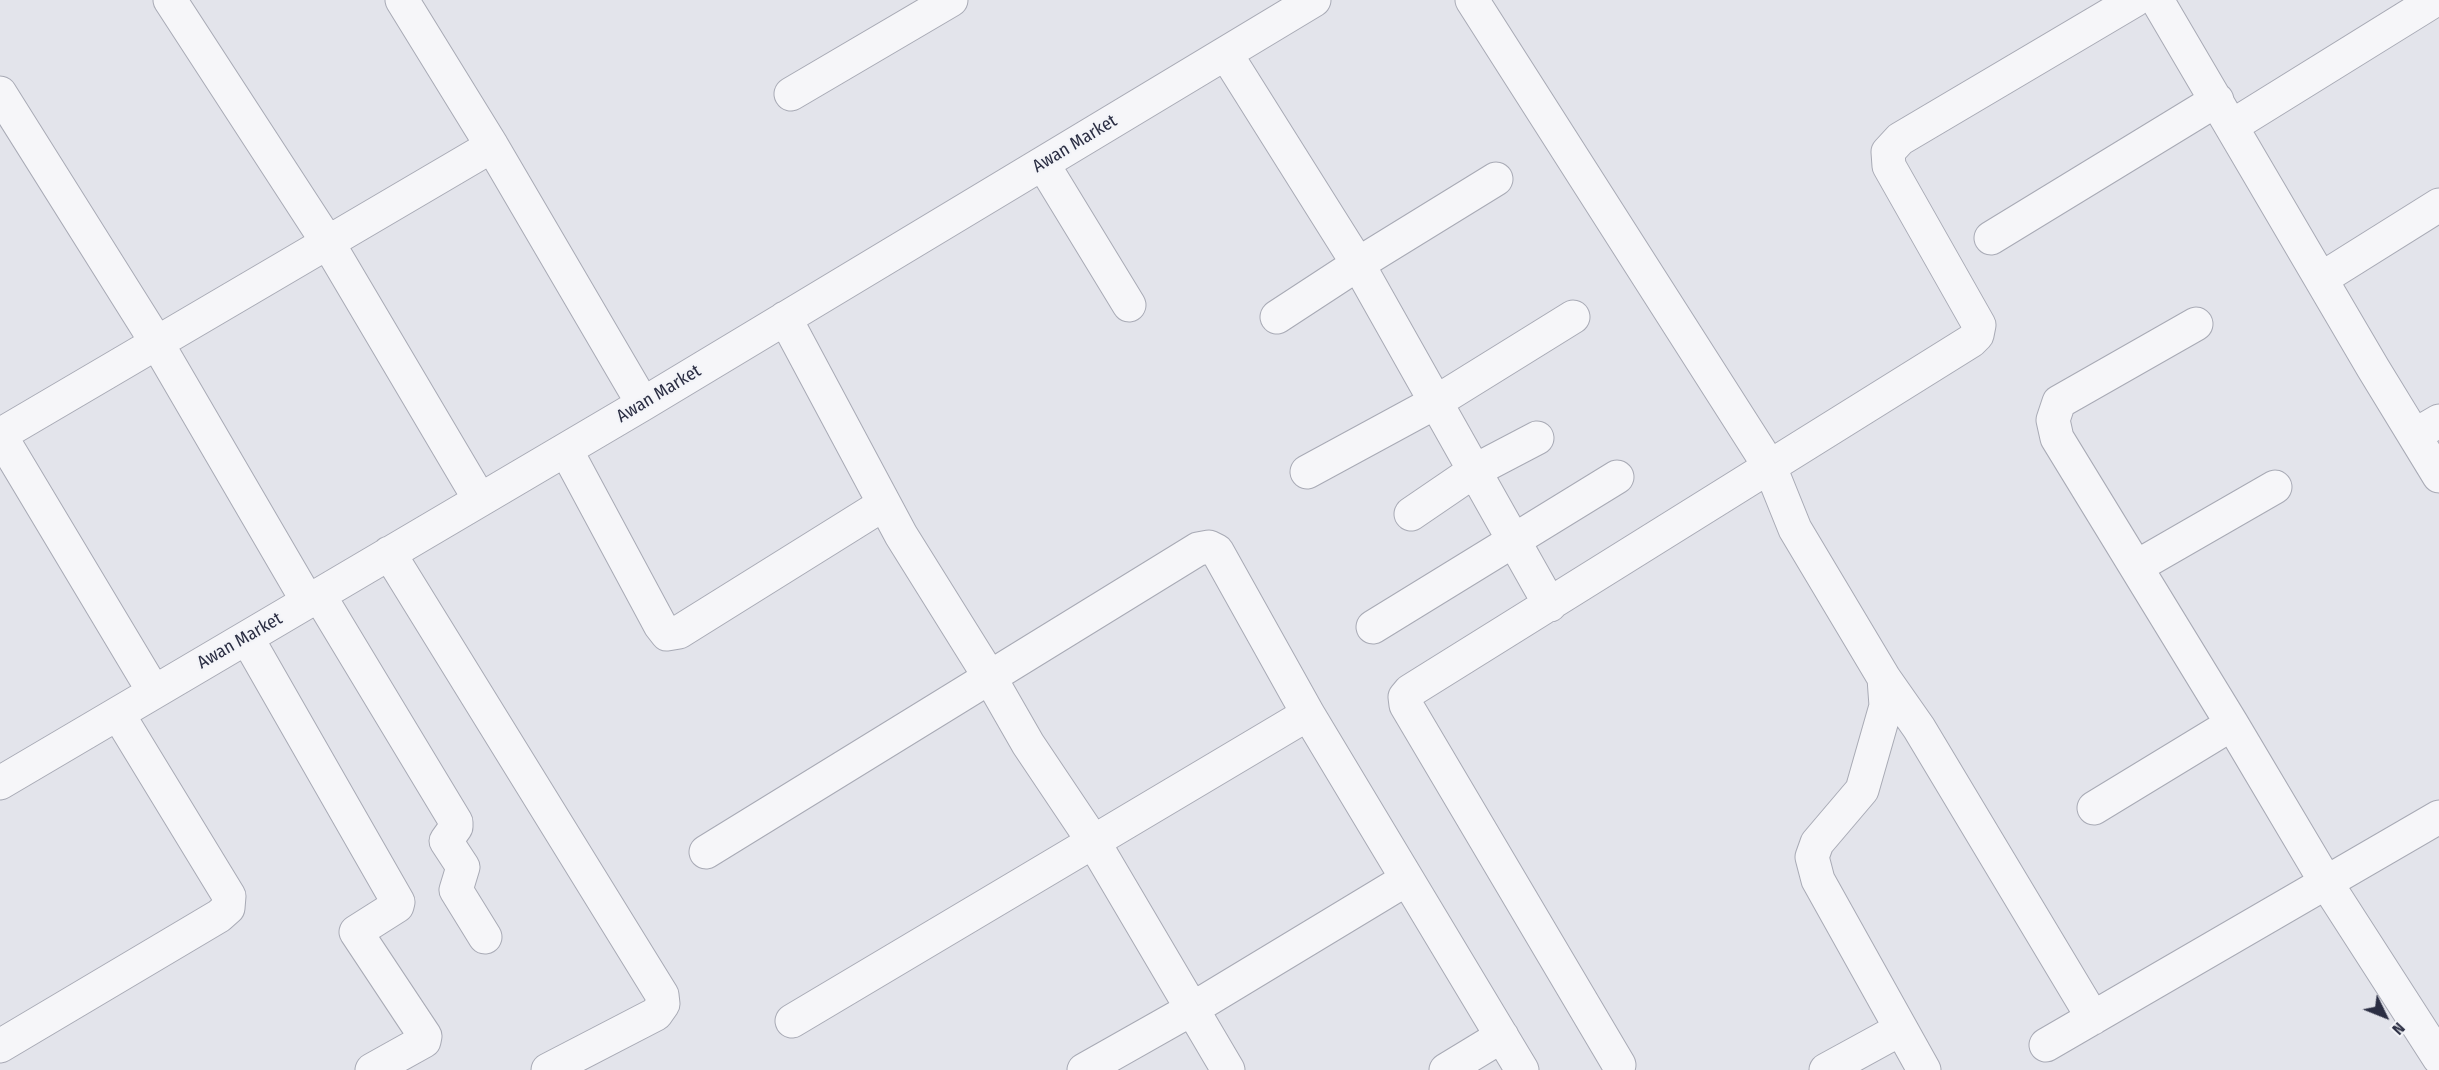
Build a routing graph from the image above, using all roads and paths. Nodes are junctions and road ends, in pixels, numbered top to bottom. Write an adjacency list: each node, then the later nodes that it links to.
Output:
1 (170, 0): 18 (street)
2 (402, 0): 13 (street)
3 (951, 0): 11 (street)
4 (1314, 0): 9 (street, Awan Market)
5 (1472, 0): 33 (street)
6 (2135, 0): 33 (street)
7 (2157, 0): 12 (street)
8 (2435, 0): 12 (street)
9 (1226, 54): 14 (street, Awan Market); 19 (street)
10 (0, 93): 26 (street)
11 (791, 94)
12 (2224, 113): 17 (street); 20 (street)
13 (492, 146): 18 (street); 28 (street)
14 (1043, 164): 21 (street); 24 (street, Awan Market)
15 (1496, 179): 19 (street)
16 (2439, 205): 20 (street)
17 (1991, 238)
18 (328, 243): 26 (street); 39 (street)
19 (1358, 264): 22 (street); 27 (street)
20 (2321, 279): 29 (street)
21 (1129, 305)
22 (1277, 317)
23 (1573, 317): 27 (street)
24 (785, 318): 28 (street, Awan Market); 40 (street)
25 (2196, 324): 44 (street)
26 (157, 343): 30 (street); 45 (street)
27 (1436, 402): 34 (street); 35 (street)
28 (643, 404): 32 (street, Awan Market)
29 (2427, 428): 36 (street)
30 (0, 435): 51 (street)
31 (1537, 438): 34 (street)
32 (566, 450): 39 (street, Awan Market); 40 (street)
33 (1770, 467): 46 (street); 50 (street)
34 (1474, 471): 41 (street); 42 (street)
35 (1307, 472)
36 (2439, 476)
37 (1617, 477): 42 (street)
38 (2275, 487): 44 (street)
39 (480, 500): 43 (street, Awan Market)
40 (884, 504): 49 (street)
41 (1411, 514)
42 (1513, 541): 46 (street); 47 (street)
43 (390, 553): 45 (street, Awan Market); 73 (street)
44 (2136, 567): 54 (street)
45 (313, 598): 48 (street, Awan Market); 62 (street)
46 (1550, 605): 71 (street)
47 (1373, 627)
48 (247, 638): 51 (street, Awan Market); 72 (street)
49 (989, 676): 53 (street); 58 (street); 59 (street)
50 (1884, 678): 64 (street); 66 (street)
51 (154, 692): 52 (street, Awan Market)
52 (118, 714): 55 (street, Awan Market); 69 (street)
53 (1308, 714): 58 (street); 60 (street)
54 (2232, 724): 56 (street); 61 (street)
55 (0, 783)
56 (2094, 808)
57 (2439, 817): 61 (street)
58 (1093, 841): 63 (street); 65 (street)
59 (706, 852)
60 (1407, 879): 63 (street); 67 (street)
61 (2326, 884): 64 (street); 70 (street)
62 (485, 937)
63 (1192, 1009): 74 (street); 75 (street)
64 (2093, 1018): 68 (street)
65 (792, 1021)
66 (1901, 1029): 78 (street); 79 (street)
67 (1502, 1036): 76 (street); 77 (street)
68 (2046, 1045)
69 (0, 1046)
70 (2439, 1058): 80 (street)
71 (1619, 1065)
72 (372, 1070)
73 (548, 1070)
74 (1084, 1070)
75 (1228, 1070)
76 (1446, 1070)
77 (1522, 1070)
78 (1826, 1070)
79 (1924, 1070)
80 (2419, 1070)

